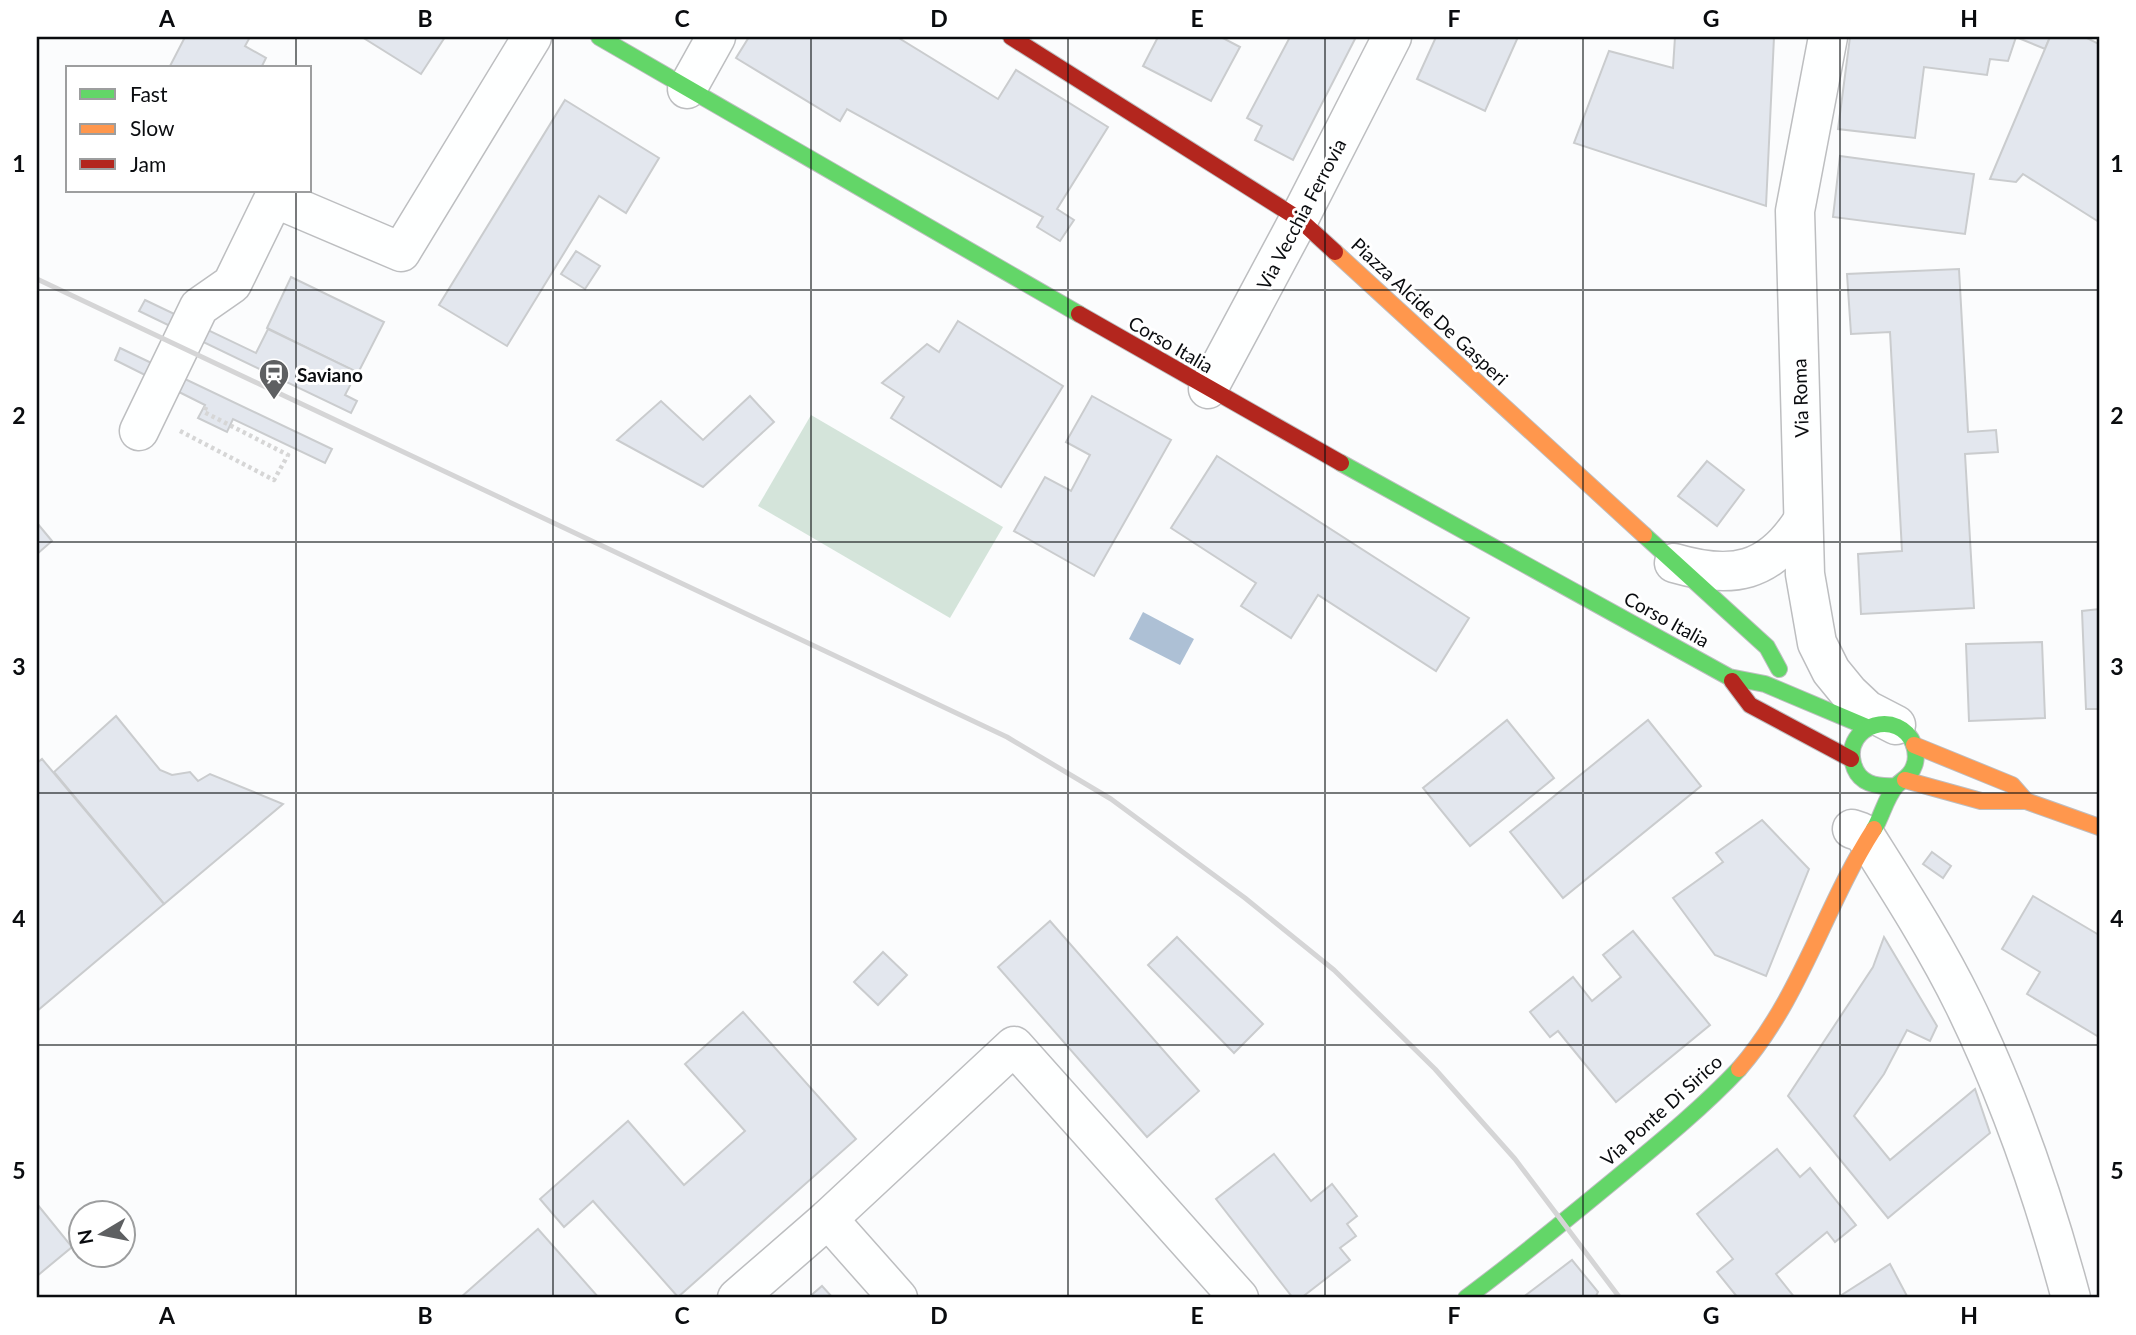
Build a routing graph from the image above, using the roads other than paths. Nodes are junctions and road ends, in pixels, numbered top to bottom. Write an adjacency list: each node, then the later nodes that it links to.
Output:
1 (531, 37): 10 (street)
2 (599, 37): 7 (main road, Corso Italia)
3 (716, 37): 7 (street)
4 (1011, 37): 8 (main road, Piazza Alcide De Gasperi)
5 (1392, 37): 8 (street, Via Vecchia Ferrovia)
6 (1828, 37): 11 (street, Via Roma)
7 (687, 89): 9 (main road, Corso Italia)
8 (1299, 219): 9 (street, Via Vecchia Ferrovia); 12 (main road, Piazza Alcide De Gasperi)
9 (1208, 390): 14 (main road, Corso Italia)
10 (143, 423)
11 (1803, 520): 12 (street); 13 (street, Via Roma)
12 (1674, 563): 14 (main road, Piazza Alcide De Gasperi)
13 (1811, 616): 14 (street); 15 (street, Via Roma)
14 (1756, 684): 15 (main road); 16 (main road)
15 (1893, 733): 16 (main road); 18 (main road); 19 (main road)
16 (1851, 758): 17 (main road)
17 (1860, 779): 18 (main road); 21 (main road)
18 (1900, 783): 19 (main road); 21 (main road)
19 (2026, 801): 20 (main road)
20 (2099, 827)
21 (1856, 830): 26 (main road, Via Ponte Di Sirico); 27 (street)
22 (828, 1219): 23 (street); 24 (street); 25 (street)
23 (737, 1298)
24 (898, 1298)
25 (1239, 1298)
26 (1466, 1298)
27 (2071, 1298)

